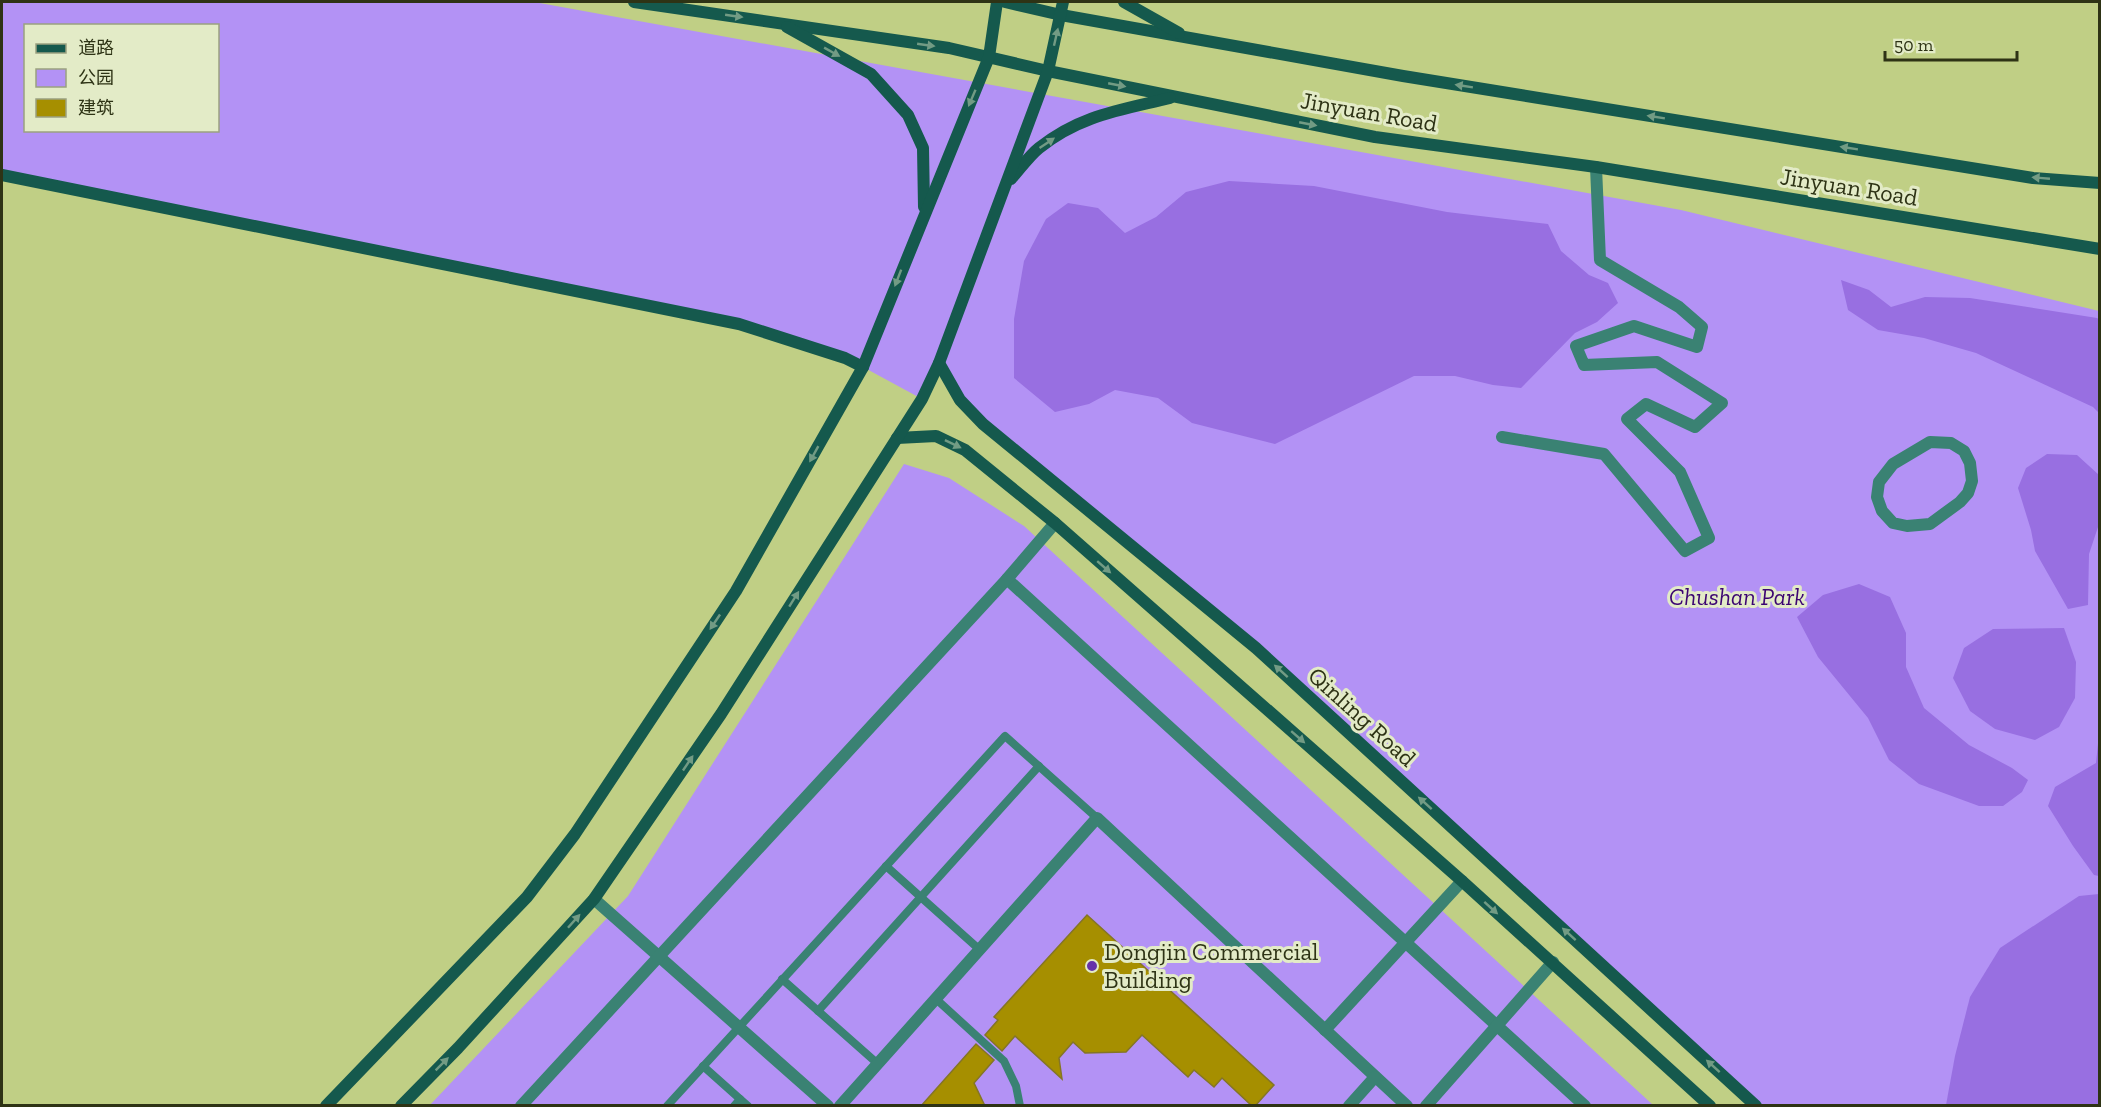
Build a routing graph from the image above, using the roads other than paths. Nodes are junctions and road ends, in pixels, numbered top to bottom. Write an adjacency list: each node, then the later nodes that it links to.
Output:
1 (634, 2): 7 (main road, Jinyuan Road, one-way to 7)
2 (997, 2): 9 (main road)
3 (1005, 2): 6 (main road, Jinyuan Road)
4 (1063, 2): 6 (main road)
5 (1124, 2): 8 (main road)
6 (1061, 15): 8 (main road, Jinyuan Road); 10 (main road, one-way to 6)
7 (781, 23): 9 (main road, Jinyuan Road, one-way to 9); 16 (main road, one-way to 16)
8 (1188, 38): 14 (main road, Jinyuan Road, one-way to 8)
9 (989, 57): 10 (main road, Jinyuan Road); 16 (main road, one-way to 16)
10 (1048, 71): 11 (main road, Jinyuan Road, one-way to 11); 15 (main road)
11 (1175, 97): 12 (main road, Jinyuan Road, one-way to 12); 15 (main road, one-way to 11)
12 (1596, 167): 17 (main road, Jinyuan Road); 20 (street)
13 (2, 175): 19 (main road)
14 (2100, 183)
15 (1006, 184): 18 (main road)
16 (924, 213): 19 (main road, one-way to 19)
17 (2100, 249)
18 (939, 363): 21 (main road); 58 (main road, Qinling Road, one-way to 18)
19 (863, 367): 45 (main road, one-way to 45)
20 (1502, 437)
21 (897, 438): 23 (main road, one-way to 23); 30 (main road, one-way to 21)
22 (1951, 443): 22 (street)
23 (1055, 523): 24 (street); 28 (main road, one-way to 28)
24 (1007, 579): 31 (street); 33 (street)
25 (1039, 766): 26 (lane); 27 (lane); 29 (lane)
26 (1097, 818): 32 (street); 40 (street)
27 (886, 866): 29 (lane); 35 (lane)
28 (1462, 881): 31 (street); 34 (main road, one-way to 34)
29 (921, 897): 32 (lane); 37 (lane)
30 (594, 899): 33 (street); 46 (main road, one-way to 30)
31 (1406, 940): 39 (street); 40 (street)
32 (980, 950): 36 (street)
33 (658, 956): 38 (street); 47 (street)
34 (1553, 962): 39 (street); 57 (main road)
35 (782, 979): 37 (lane); 38 (lane)
36 (936, 999): 41 (street); 52 (lane)
37 (818, 1011): 41 (lane)
38 (738, 1027): 42 (lane); 50 (street)
39 (1497, 1027): 55 (street); 56 (street)
40 (1325, 1030): 43 (street)
41 (878, 1064): 51 (street)
42 (703, 1066): 44 (lane); 48 (lane)
43 (1375, 1077): 53 (street); 54 (street)
44 (737, 1102): 49 (lane)
45 (326, 1106)
46 (401, 1106)
47 (521, 1106)
48 (667, 1106)
49 (748, 1106)
50 (828, 1106)
51 (840, 1106)
52 (1020, 1106)
53 (1349, 1106)
54 (1407, 1106)
55 (1426, 1106)
56 (1585, 1106)
57 (1710, 1106)
58 (1756, 1106)

